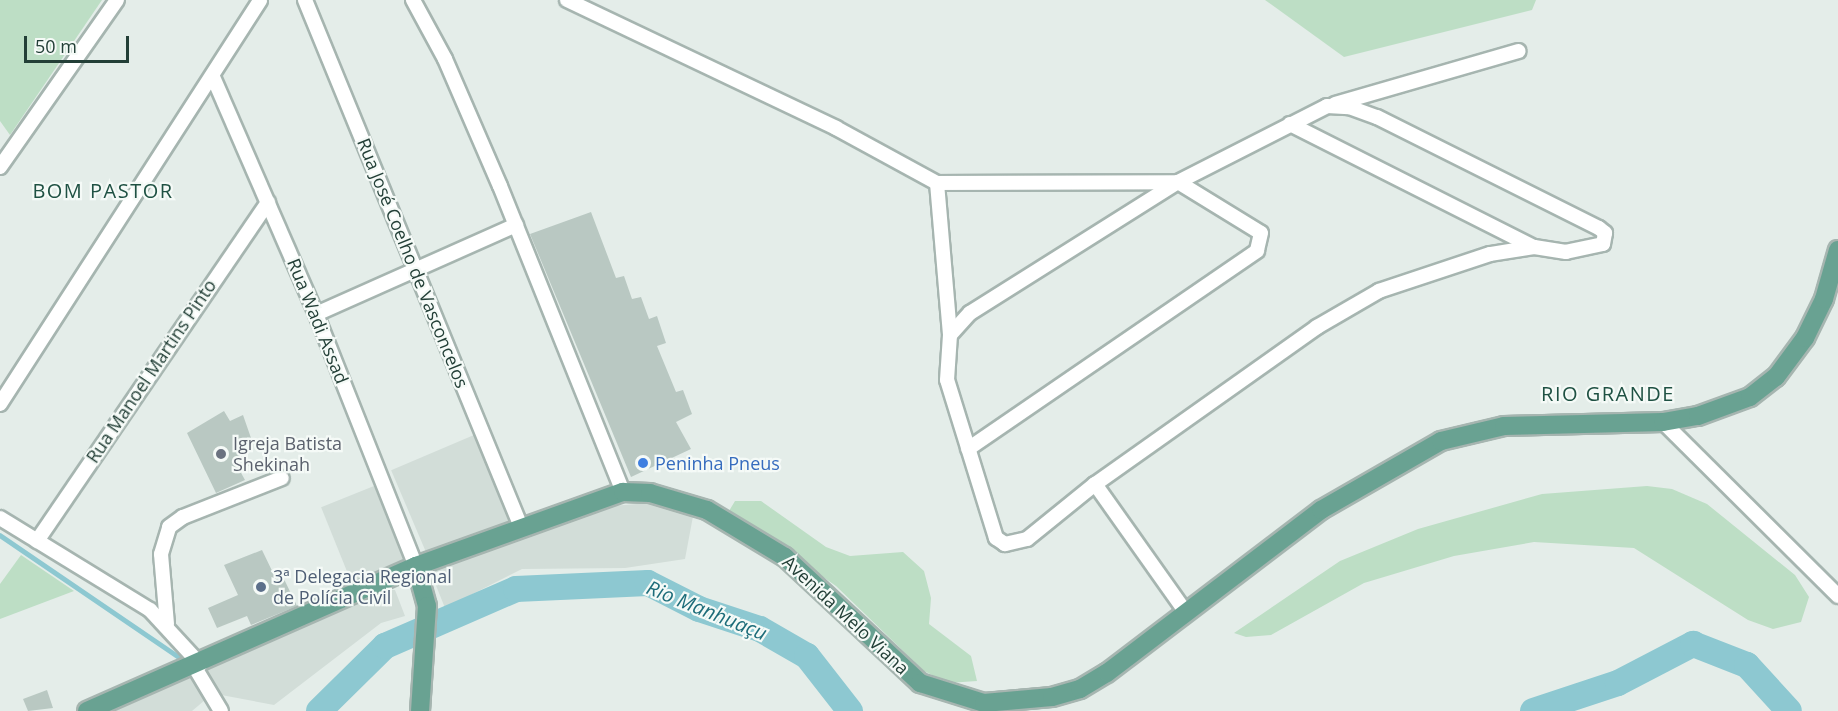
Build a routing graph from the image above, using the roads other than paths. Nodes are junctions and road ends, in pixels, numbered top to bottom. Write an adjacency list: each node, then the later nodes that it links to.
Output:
1 (117, 0): 10 (street)
2 (261, 0): 7 (street)
3 (305, 0): 17 (street, Rua José Coelho de Vasconcelos)
4 (413, 0): 14 (street)
5 (567, 0): 12 (street)
6 (1519, 51): 8 (street)
7 (213, 77): 13 (street, Rua Wadi Assad); 20 (street)
8 (1327, 106): 9 (street); 15 (street)
9 (1290, 124): 11 (street); 15 (street)
10 (0, 167)
11 (1178, 182): 12 (street); 19 (street); 22 (street)
12 (938, 183): 19 (street)
13 (268, 202): 18 (street, Rua Wadi Assad); 28 (street, Rua Manoel Martins Pinto)
14 (516, 225): 17 (street); 25 (street)
15 (1534, 248): 24 (street)
16 (1838, 250): 21 (main road)
17 (417, 272): 18 (street); 27 (street, Rua José Coelho de Vasconcelos)
18 (316, 314): 29 (street, Rua Wadi Assad)
19 (950, 335): 22 (street)
20 (0, 404)
21 (1664, 422): 30 (street); 31 (main road)
22 (968, 449): 24 (street)
23 (282, 478): 32 (street)
24 (1095, 484): 31 (street)
25 (623, 492): 27 (main road, Avenida Melo Viana); 31 (main road, Avenida Melo Viana)
26 (0, 518): 28 (street)
27 (521, 526): 29 (main road, Avenida Melo Viana)
28 (37, 541): 32 (street)
29 (416, 566): 33 (main road, Avenida Melo Viana); 34 (main road)
30 (1838, 596)
31 (1185, 611)
32 (167, 624): 33 (street)
33 (192, 667): 35 (main road, Avenida Melo Viana); 36 (street)
34 (421, 708)
35 (87, 711)
36 (221, 711)

